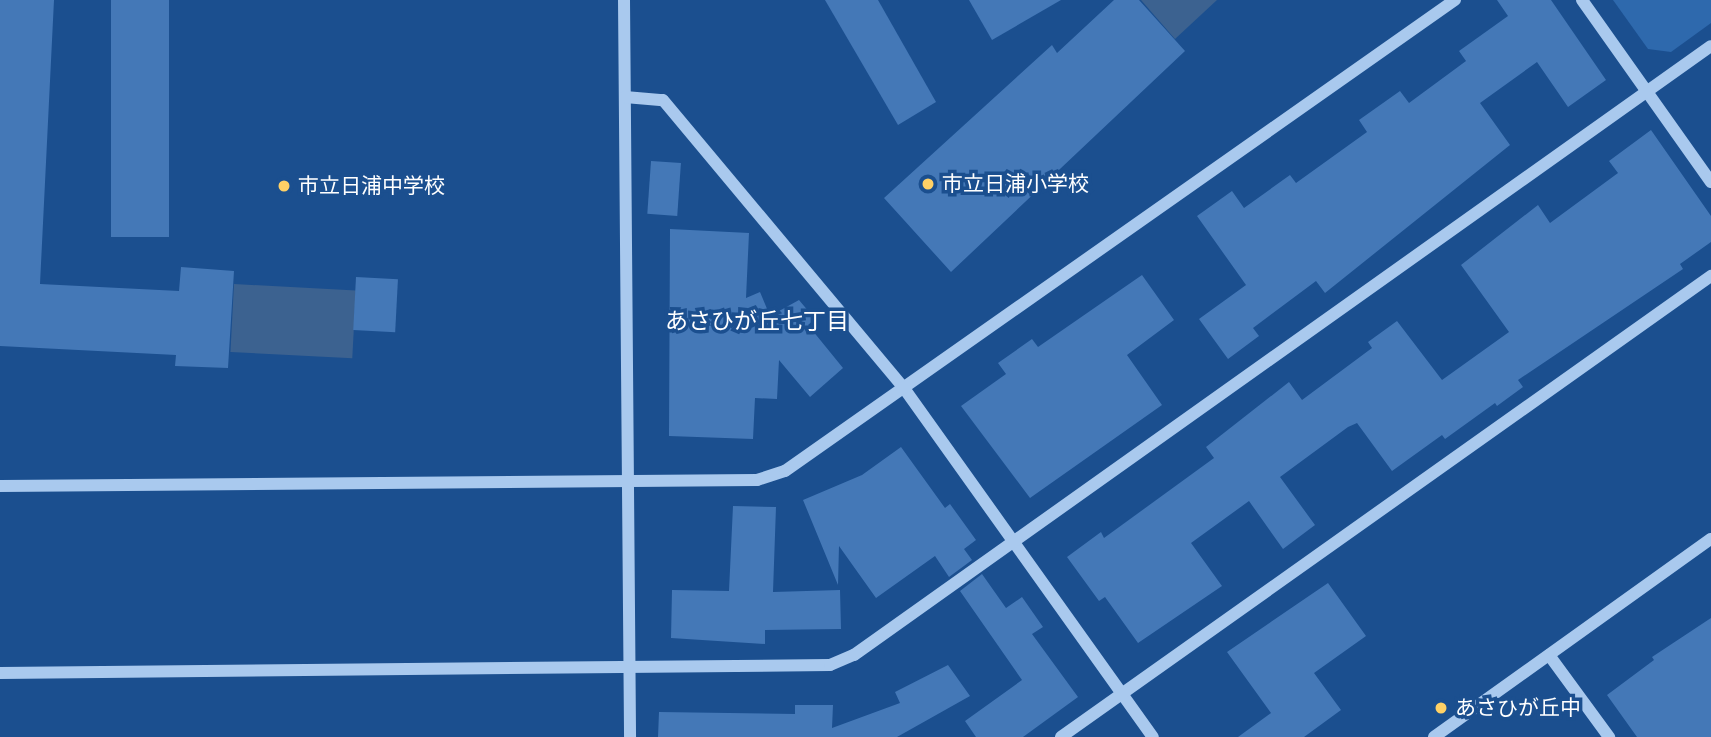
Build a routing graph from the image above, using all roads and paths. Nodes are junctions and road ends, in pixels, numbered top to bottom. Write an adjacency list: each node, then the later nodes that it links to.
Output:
1 (624, 0): 6 (street)
2 (1455, 0): 9 (street)
3 (1582, 0): 5 (street)
4 (1711, 46): 5 (street)
5 (1647, 92): 7 (street); 13 (street)
6 (625, 97): 9 (street); 10 (street)
7 (1711, 182)
8 (1711, 276): 17 (street)
9 (906, 390): 10 (street); 13 (street)
10 (628, 482): 11 (street); 15 (street)
11 (0, 486)
12 (1711, 539): 14 (street)
13 (1014, 541): 15 (street); 17 (street)
14 (1549, 655): 21 (street); 22 (street)
15 (630, 666): 16 (street); 18 (street)
16 (0, 673)
17 (1122, 693): 19 (street); 20 (street)
18 (630, 737)
19 (1061, 737)
20 (1153, 737)
21 (1434, 737)
22 (1609, 737)

